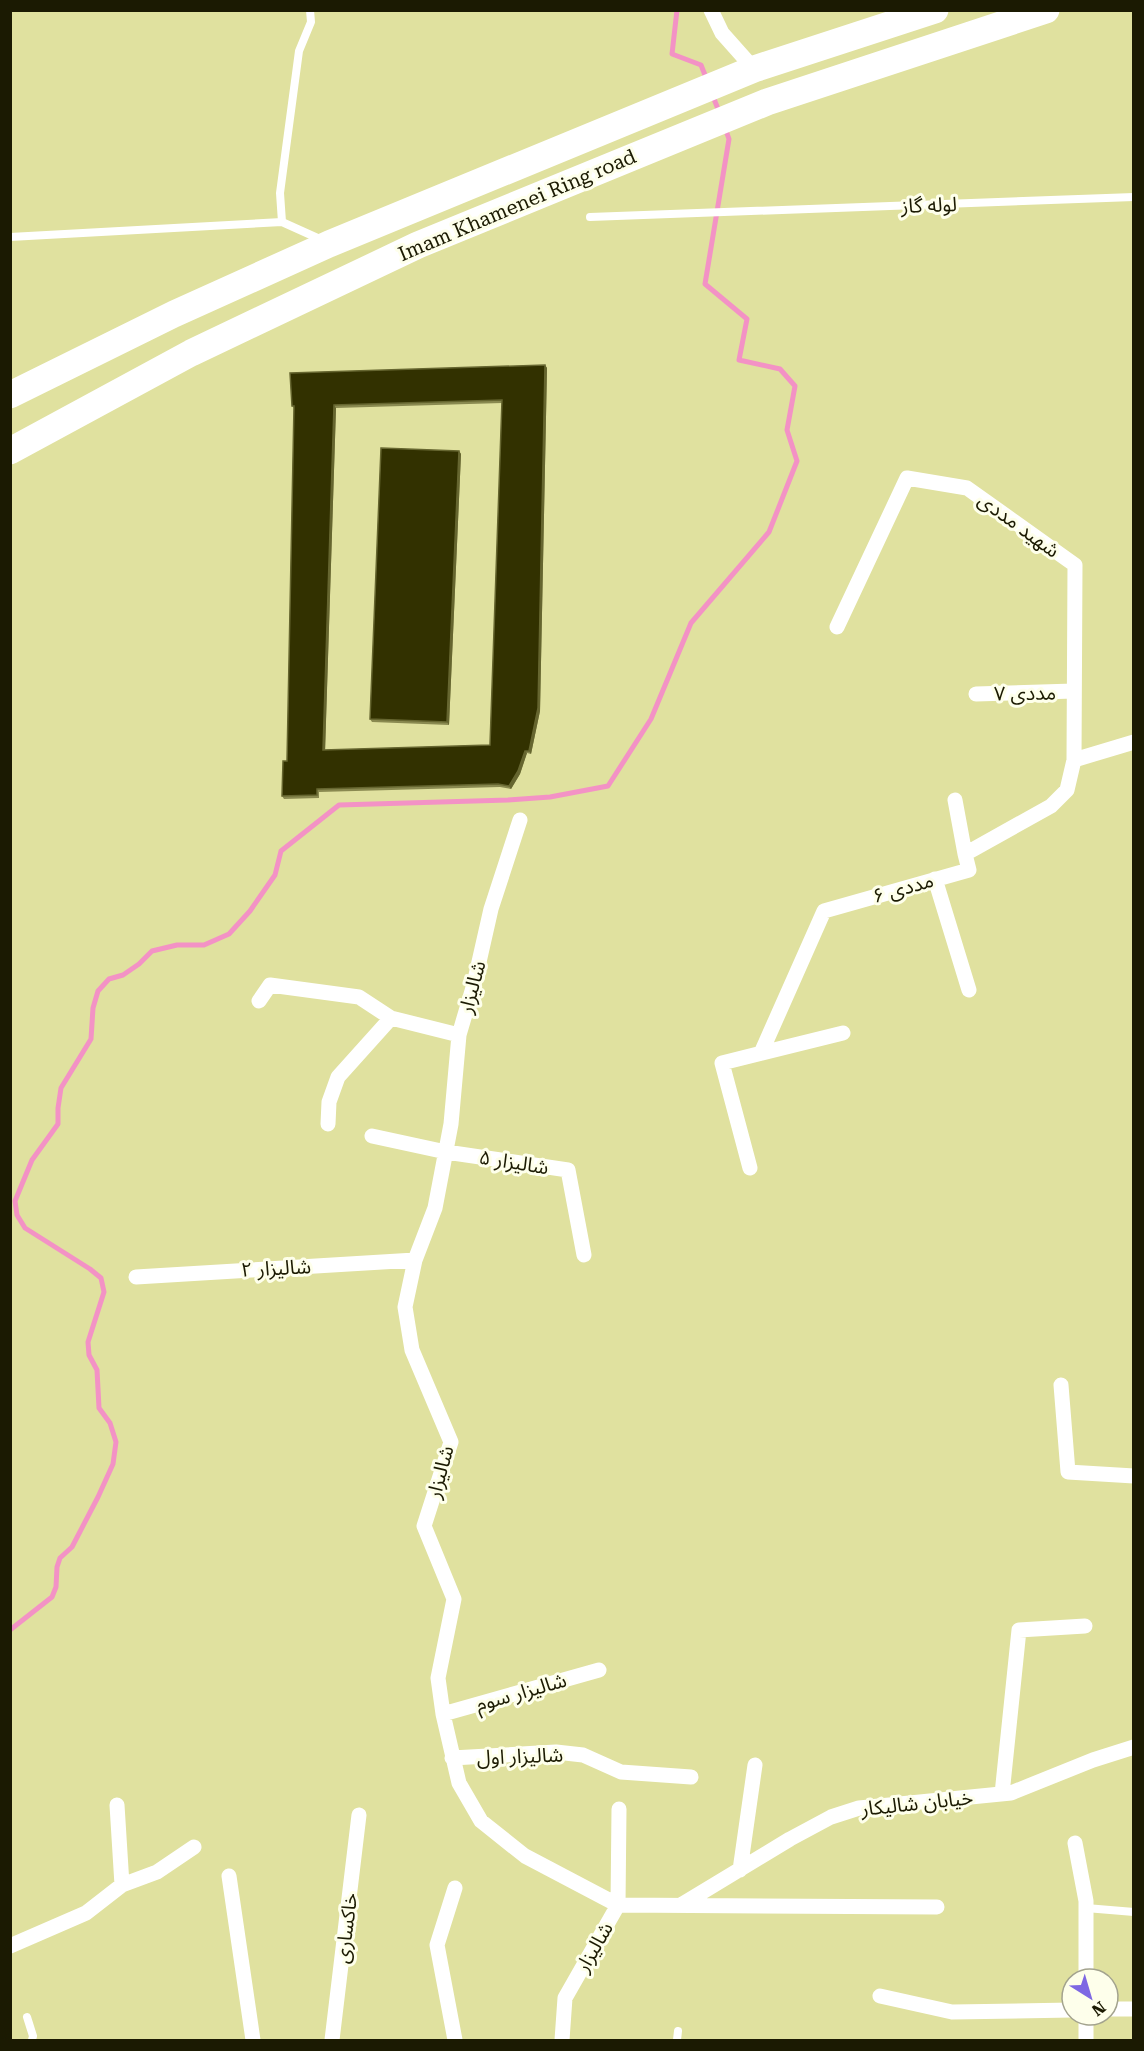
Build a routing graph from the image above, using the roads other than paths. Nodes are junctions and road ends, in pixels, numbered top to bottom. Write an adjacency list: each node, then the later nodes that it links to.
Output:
1 (310, 10): 8 (lane)
2 (711, 10): 5 (street)
3 (935, 10): 5 (highway, Imam Khamenei Ring road)
4 (1046, 10): 12 (highway, Imam Khamenei Ring road)
5 (754, 69): 10 (highway, Imam Khamenei Ring road)
6 (1134, 197): 7 (lane, لوله گاز)
7 (590, 217)
8 (282, 222): 9 (lane); 10 (lane)
9 (10, 237)
10 (329, 244): 11 (highway, Imam Khamenei Ring road)
11 (10, 395)
12 (10, 452)
13 (837, 627): 14 (street, شهید مددی)
14 (1074, 691): 15 (street, مددی ۷); 17 (street, شهید مددی)
15 (976, 694)
16 (1134, 742): 17 (street)
17 (1074, 760): 20 (street)
18 (955, 800): 20 (street)
19 (520, 820): 26 (street, شالیزار)
20 (966, 854): 21 (street, مددی ۶)
21 (935, 879): 22 (street); 27 (street, مددی ۶)
22 (969, 990)
23 (259, 1001): 24 (street)
24 (392, 1018): 26 (street); 28 (street)
25 (843, 1033): 27 (street)
26 (459, 1035): 30 (street, شالیزار)
27 (761, 1053): 31 (street)
28 (328, 1124)
29 (372, 1136): 30 (street)
30 (446, 1152): 32 (street, شالیزار ۵); 33 (street, شالیزار)
31 (750, 1168)
32 (584, 1255)
33 (415, 1260): 34 (street, شالیزار ۲); 39 (street, شالیزار)
34 (136, 1277)
35 (1061, 1385): 36 (street)
36 (1134, 1476)
37 (1085, 1626): 44 (street)
38 (599, 1670): 39 (street, شالیزار سوم)
39 (442, 1714): 41 (street, شالیزار)
40 (1134, 1747): 44 (street, خیابان شالیکار)
41 (452, 1758): 43 (street, شالیزار اول); 54 (street, شالیزار)
42 (754, 1765): 50 (street)
43 (691, 1776)
44 (1002, 1794): 50 (street, خیابان شالیکار)
45 (117, 1805): 52 (street)
46 (619, 1809): 54 (street)
47 (359, 1815): 67 (street, خاکساری)
48 (1074, 1843): 57 (street)
49 (194, 1847): 52 (street)
50 (740, 1870): 55 (street, خیابان شالیکار)
51 (229, 1876): 66 (street)
52 (122, 1885): 59 (street)
53 (455, 1888): 68 (street)
54 (618, 1905): 55 (street); 69 (street, شالیزار)
55 (681, 1905): 56 (street)
56 (937, 1907)
57 (1086, 1908): 58 (lane); 60 (street)
58 (1134, 1912)
59 (10, 1946)
60 (1086, 1967)
61 (880, 1996): 62 (street)
62 (1060, 2010)
63 (27, 2017): 65 (lane)
64 (678, 2031): 70 (lane)
65 (32, 2040)
66 (253, 2040)
67 (332, 2040)
68 (455, 2040)
69 (562, 2040)
70 (677, 2040)

